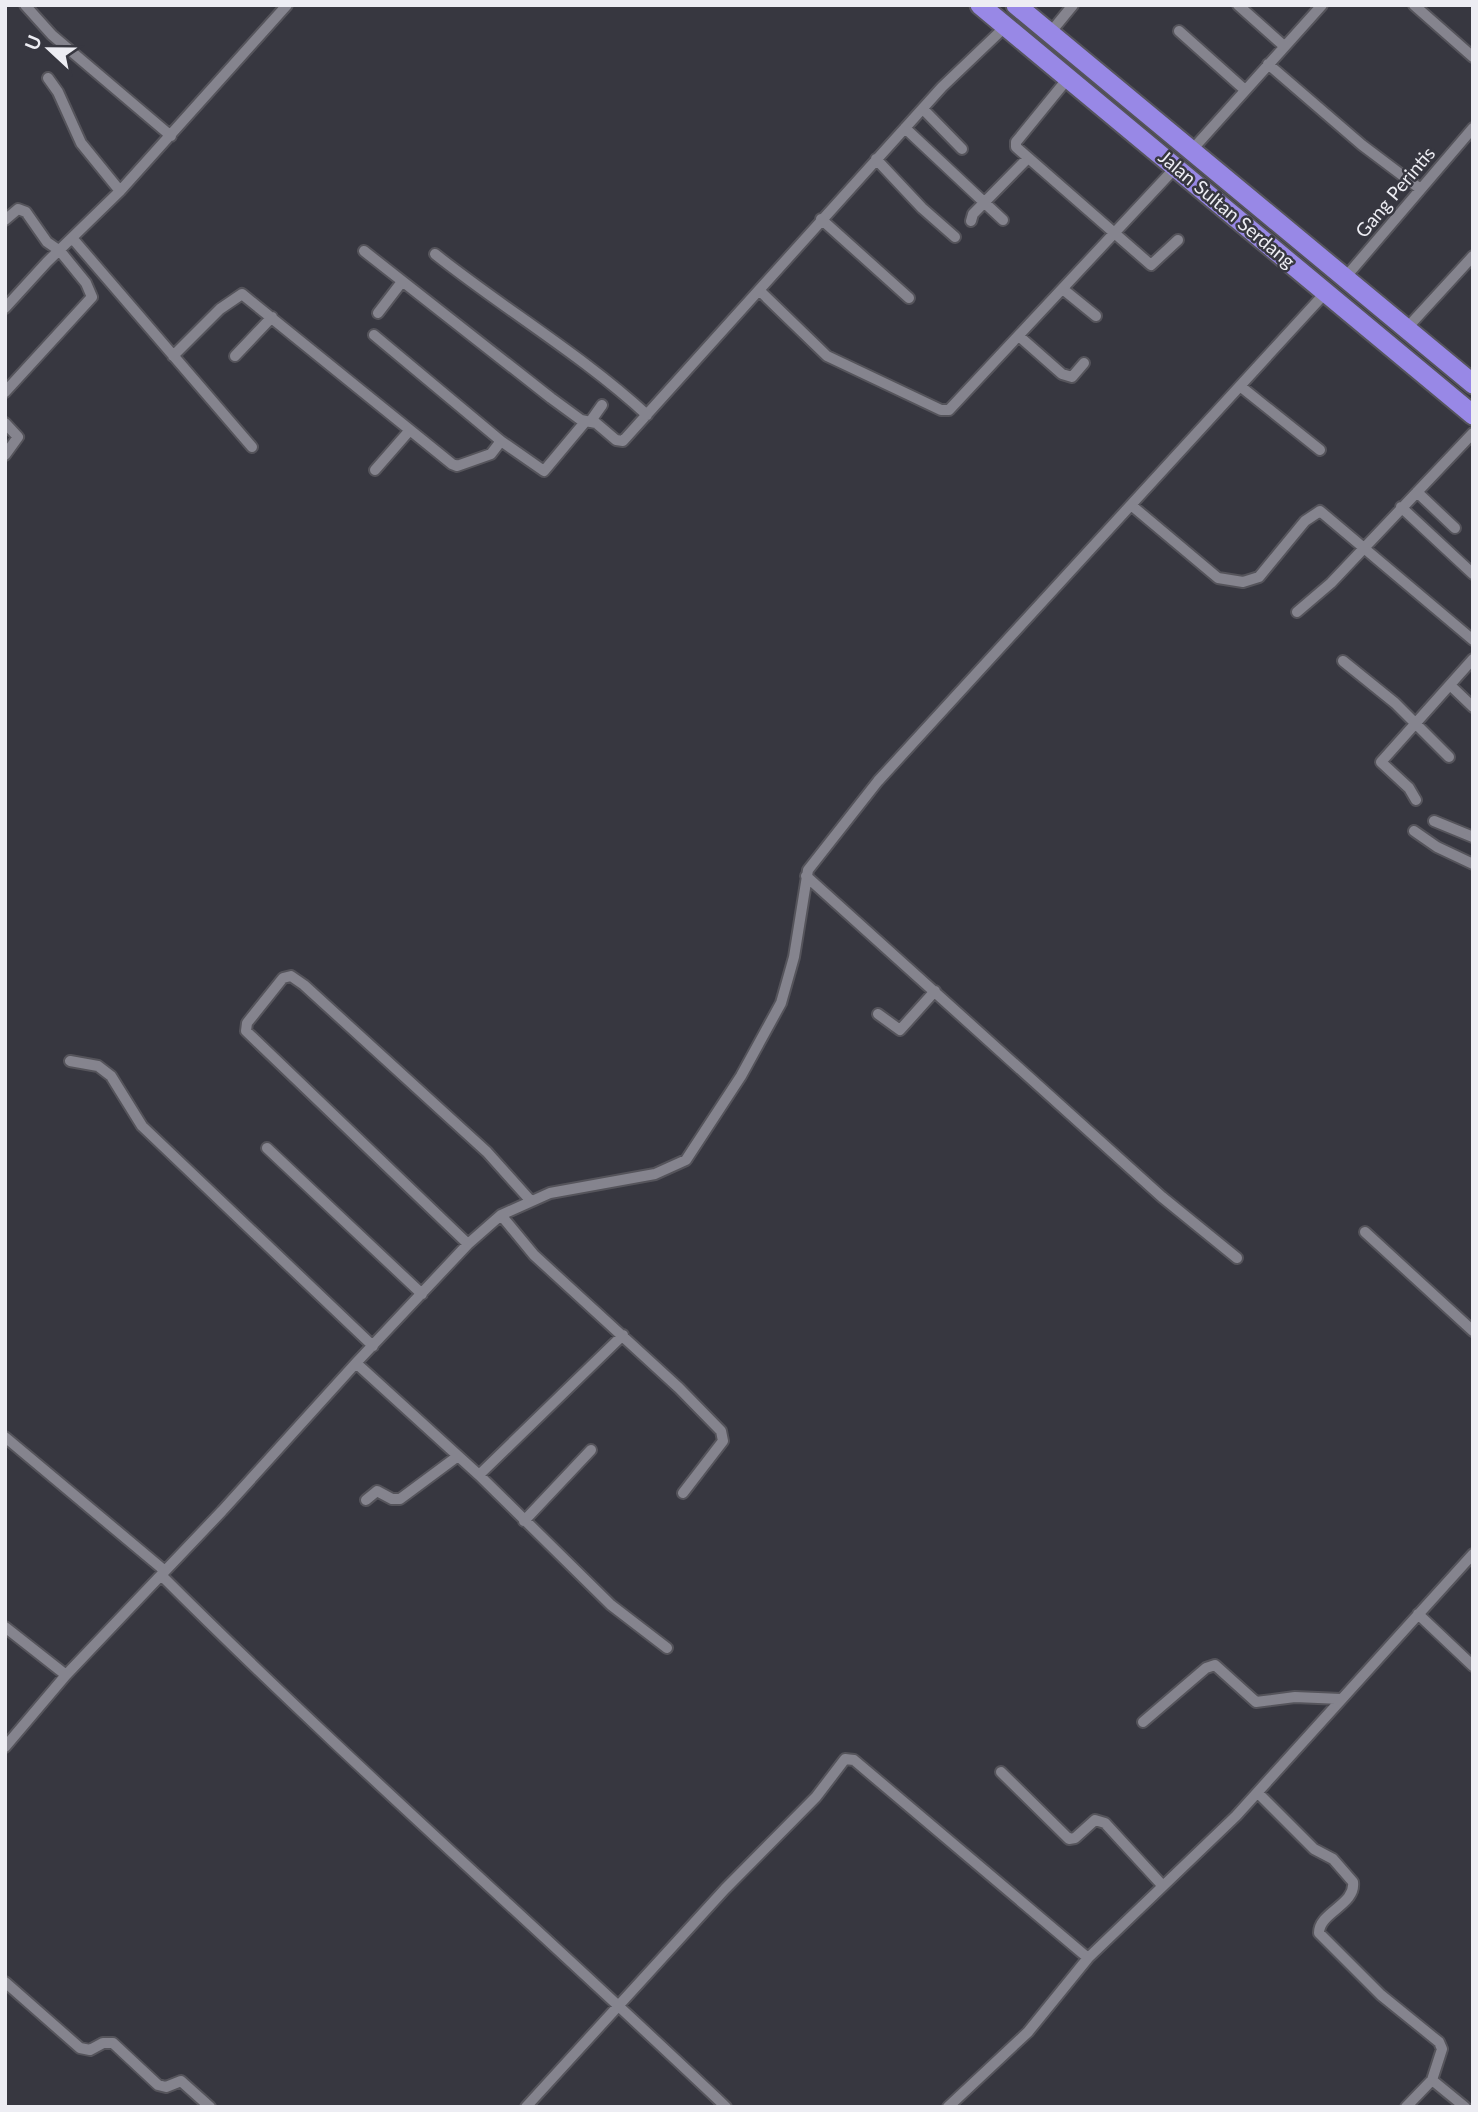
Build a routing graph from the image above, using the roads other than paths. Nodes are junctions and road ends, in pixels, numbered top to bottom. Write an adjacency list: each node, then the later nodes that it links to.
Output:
1 (25, 5): 21 (street)
2 (287, 5): 21 (street)
3 (980, 5): 9 (highway, Jalan Sultan Serdang)
4 (1016, 5): 11 (highway, Jalan Sultan Serdang)
5 (1073, 5): 11 (street)
6 (1238, 5): 12 (street)
7 (1322, 5): 12 (street)
8 (1414, 5): 13 (street)
9 (1006, 26): 15 (highway, Jalan Sultan Serdang); 18 (street)
10 (1179, 31): 17 (street)
11 (1050, 33): 23 (highway, Jalan Sultan Serdang)
12 (1284, 46): 14 (street)
13 (1473, 57)
14 (1268, 64): 17 (street); 27 (street)
15 (1069, 77): 24 (street); 26 (highway, Jalan Sultan Serdang)
16 (48, 78): 28 (street)
17 (1245, 90): 23 (street)
18 (923, 109): 19 (street); 22 (street)
19 (905, 128): 25 (street); 29 (street)
20 (1473, 128): 27 (street, Gang Perintis)
21 (171, 136): 28 (street)
22 (962, 149)
23 (1191, 151): 42 (highway, Jalan Sultan Serdang)
24 (1028, 158): 29 (street); 34 (street)
25 (876, 159): 30 (street); 35 (street)
26 (1176, 167): 34 (street); 46 (highway, Jalan Sultan Serdang)
27 (1419, 188): 42 (street, Gang Perintis)
28 (121, 191): 36 (street)
29 (986, 202): 32 (street); 33 (street)
30 (821, 219): 45 (street); 47 (street)
31 (5, 220): 38 (street)
32 (1003, 220)
33 (971, 221)
34 (1116, 234): 37 (street); 44 (street)
35 (955, 237)
36 (73, 239): 38 (street); 55 (street)
37 (1178, 240)
38 (60, 251): 48 (street); 60 (street)
39 (364, 251): 43 (street)
40 (435, 254): 62 (street)
41 (1473, 256): 52 (street)
42 (1344, 279): 52 (highway, Jalan Sultan Serdang)
43 (401, 283): 49 (street); 64 (street)
44 (1064, 290): 50 (street); 54 (street)
45 (760, 291): 54 (street); 62 (street)
46 (1327, 291): 59 (street); 63 (highway, Jalan Sultan Serdang)
47 (909, 298)
48 (5, 308)
49 (378, 313)
50 (1096, 316)
51 (272, 317): 55 (street); 56 (street); 66 (street)
52 (1407, 328): 58 (highway, Jalan Sultan Serdang)
53 (374, 335): 68 (street)
54 (1020, 337): 57 (street)
55 (173, 356): 69 (street)
56 (235, 356)
57 (1084, 363)
58 (1473, 384)
59 (1240, 386): 70 (street); 74 (street)
60 (5, 392)
61 (602, 405): 64 (street)
62 (647, 415): 64 (street)
63 (1473, 415)
64 (588, 422): 68 (street)
65 (5, 423): 71 (street)
66 (410, 430): 68 (street); 72 (street)
67 (1473, 433): 73 (street)
68 (501, 441)
69 (252, 447)
70 (1320, 450)
71 (5, 455)
72 (375, 470)
73 (1417, 492): 75 (street); 76 (street)
74 (1131, 505): 77 (street); 94 (street)
75 (1401, 507): 77 (street); 78 (street)
76 (1455, 528)
77 (1364, 546): 79 (street); 80 (street)
78 (1473, 574)
79 (1297, 612)
80 (1473, 640)
81 (1473, 659): 83 (street)
82 (1343, 662): 85 (street)
83 (1450, 685): 84 (street); 85 (street)
84 (1473, 707)
85 (1415, 723): 86 (street); 87 (street)
86 (1449, 757)
87 (1416, 800)
88 (1434, 821): 89 (street)
89 (1449, 827): 91 (street); 92 (street)
90 (1414, 831): 92 (street)
91 (1473, 837)
92 (1437, 847): 93 (street)
93 (1473, 864)
94 (806, 876): 95 (street); 99 (street)
95 (935, 991): 96 (street); 103 (street)
96 (877, 1014)
97 (70, 1061): 107 (street)
98 (267, 1148): 104 (street)
99 (530, 1200): 100 (street); 102 (street)
100 (501, 1215): 102 (street); 106 (street)
101 (1365, 1231): 105 (street)
102 (468, 1244): 104 (street)
103 (1237, 1258)
104 (422, 1294): 107 (street)
105 (1473, 1331)
106 (622, 1335): 112 (street); 113 (street)
107 (373, 1346): 108 (street)
108 (356, 1363): 111 (street); 117 (street)
109 (5, 1437): 117 (street)
110 (591, 1450): 115 (street)
111 (458, 1456): 112 (street); 114 (street)
112 (480, 1475): 115 (street)
113 (683, 1493)
114 (366, 1500)
115 (524, 1521): 120 (street)
116 (1473, 1554): 118 (street)
117 (163, 1573): 122 (street); 131 (street)
118 (1418, 1614): 121 (street); 123 (street)
119 (5, 1627): 122 (street)
120 (667, 1648)
121 (1473, 1666)
122 (66, 1675): 125 (street)
123 (1341, 1699): 124 (street); 127 (street)
124 (1143, 1722)
125 (5, 1747)
126 (1001, 1772): 128 (street)
127 (1258, 1793): 128 (street); 132 (street)
128 (1162, 1885): 129 (street)
129 (1088, 1958): 131 (street); 136 (street)
130 (5, 1982): 133 (street)
131 (620, 2004): 134 (street); 135 (street)
132 (1432, 2080): 137 (street); 138 (street)
133 (210, 2107)
134 (526, 2107)
135 (726, 2107)
136 (948, 2107)
137 (1406, 2107)
138 (1465, 2107)

